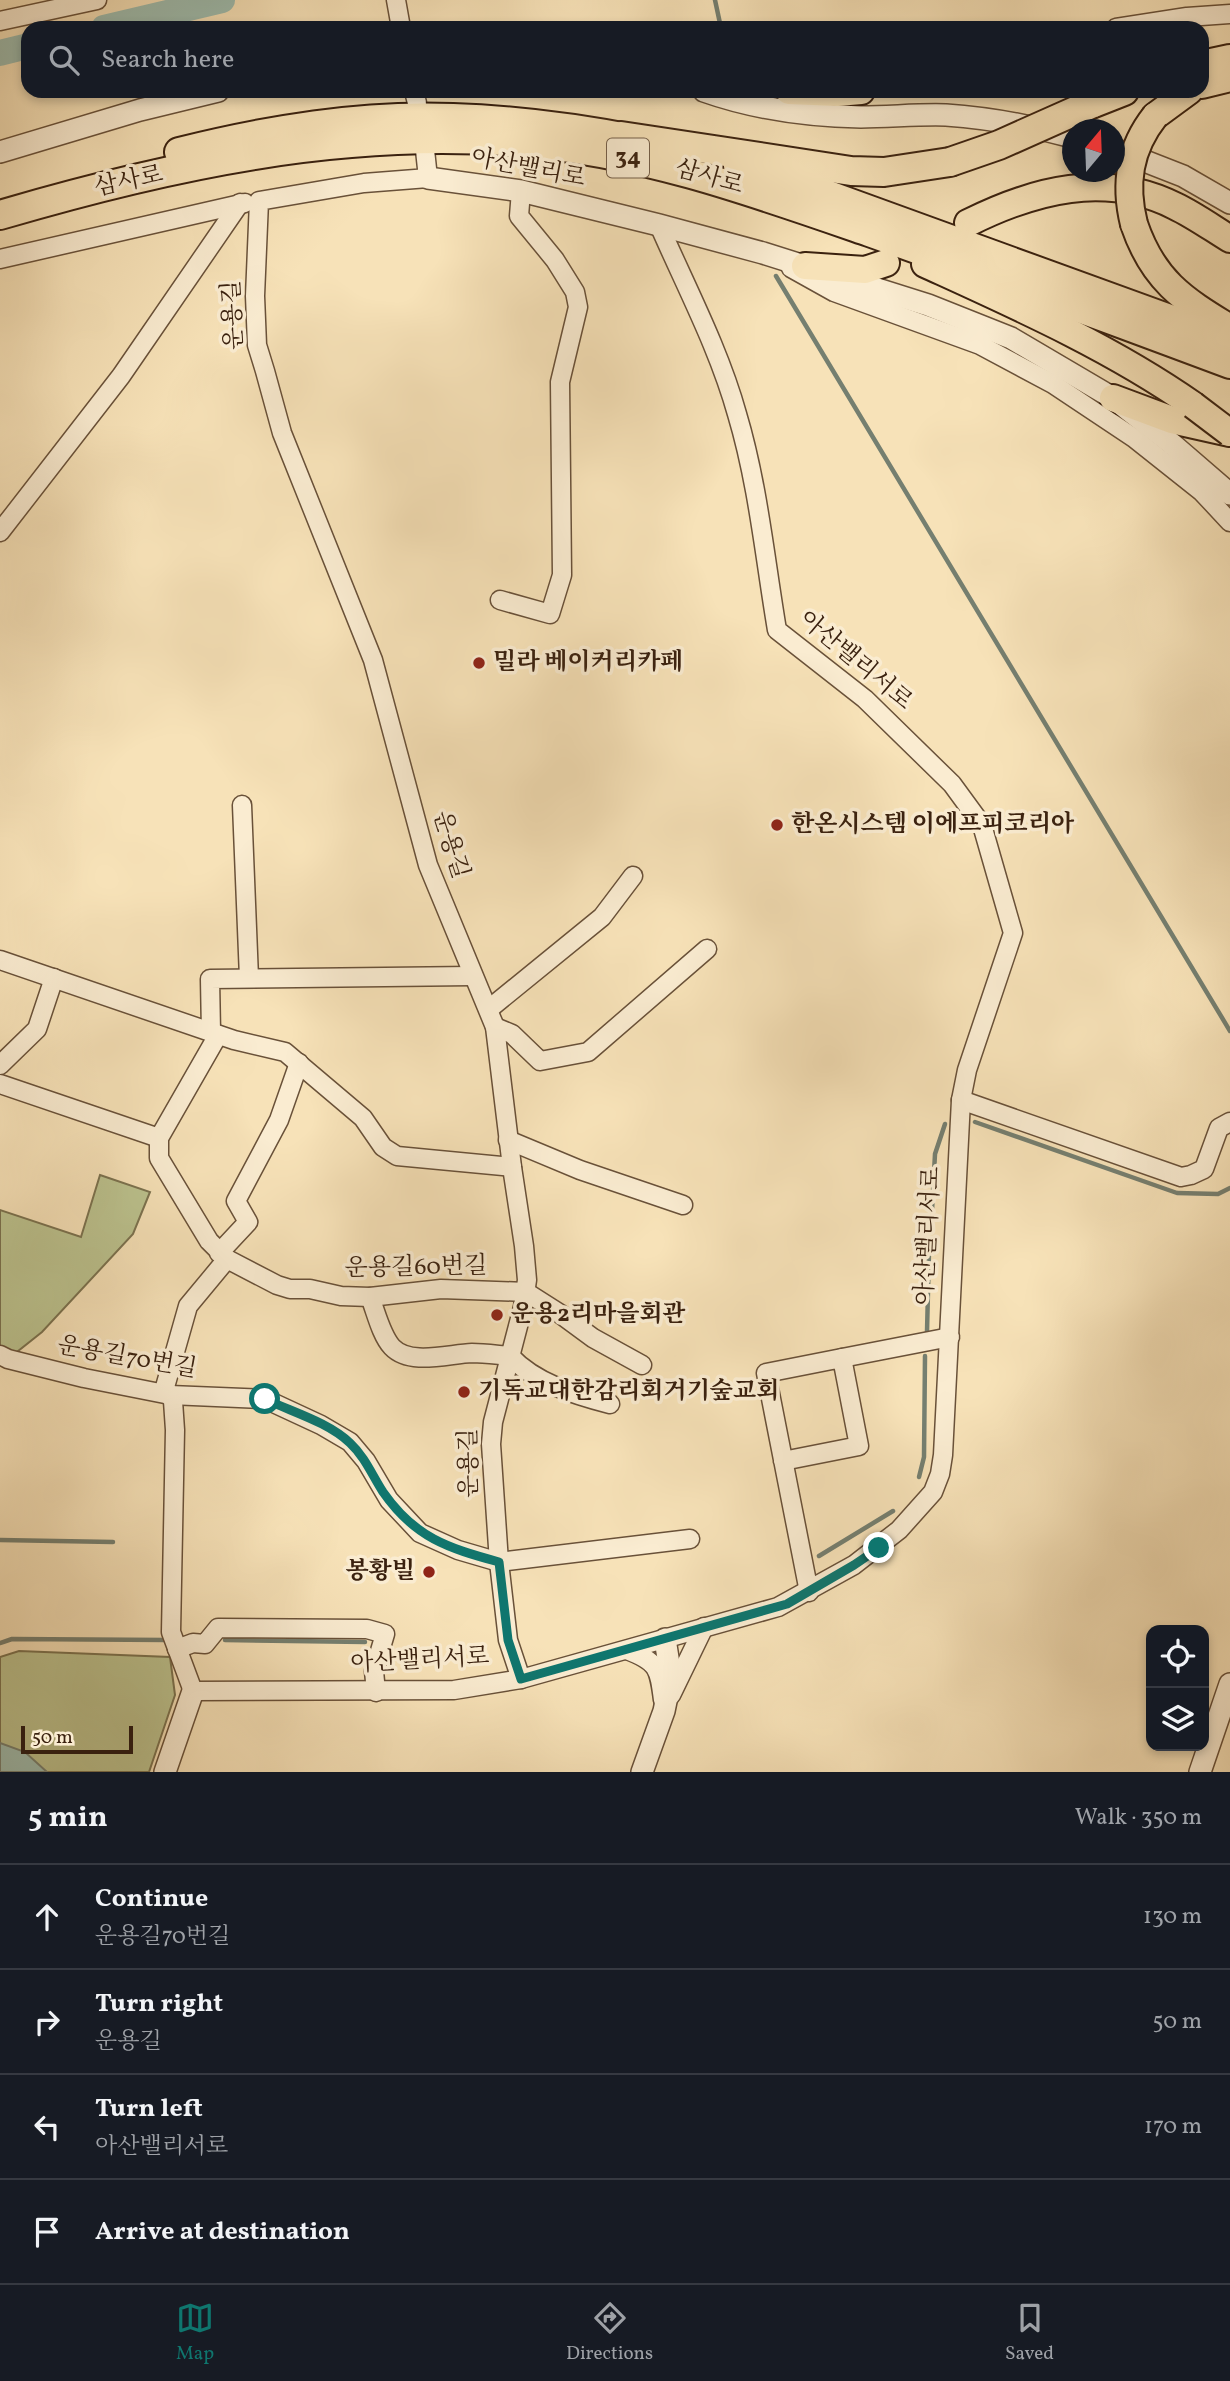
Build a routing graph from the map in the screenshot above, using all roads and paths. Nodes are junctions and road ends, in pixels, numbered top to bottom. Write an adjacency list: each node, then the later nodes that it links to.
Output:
1 (97, 0): 4 (street)
2 (396, 0): 5 (street)
3 (1230, 14): 6 (street)
4 (0, 21)
5 (400, 21)
6 (1161, 21)
7 (1209, 58): 8 (main road)
8 (1230, 59): 9 (highway)
9 (1209, 64)
10 (1230, 78): 11 (main road)
11 (1209, 83)
12 (189, 98): 19 (street)
13 (727, 98): 17 (street)
14 (1106, 98): 16 (highway, bridge)
15 (1179, 98): 36 (main road, bridge)
16 (586, 130): 23 (highway, 삼사로 / 34); 37 (highway, 삼사로 / 34)
17 (1062, 135)
18 (425, 150): 21 (street)
19 (0, 152)
20 (1125, 153): 26 (street)
21 (428, 178): 22 (street, 아산밸리로); 24 (street)
22 (521, 191): 30 (street, 아산밸리로); 44 (street)
23 (0, 197)
24 (259, 201): 25 (street); 49 (street, 운용길)
25 (240, 203): 33 (street); 43 (street)
26 (1230, 203)
27 (0, 215): 28 (highway, 삼사로 / 34)
28 (822, 216): 38 (highway, 삼사로 / 34); 40 (main road, bridge)
29 (968, 223): 31 (main road)
30 (659, 226): 32 (street, 아산밸리로); 58 (street, 아산밸리서로)
31 (1230, 239)
32 (763, 253): 35 (street, 아산밸리로); 42 (street)
33 (0, 259)
34 (886, 263): 35 (main road)
35 (805, 266): 39 (street, 아산밸리로)
36 (1230, 328)
37 (1230, 341)
38 (1230, 364)
39 (1113, 398): 40 (main road); 41 (street, 아산밸리로)
40 (1230, 433)
41 (1230, 494)
42 (1230, 522)
43 (0, 532)
44 (500, 600)
45 (242, 805): 51 (street)
46 (633, 876): 52 (street)
47 (707, 949): 53 (street)
48 (0, 960): 50 (street)
49 (472, 976): 51 (street); 52 (street, 운용길)
50 (54, 978): 54 (street); 56 (street)
51 (249, 978): 54 (street)
52 (489, 1009): 53 (street, 운용길)
53 (495, 1027): 61 (street, 운용길)
54 (214, 1033): 55 (street); 60 (street)
55 (299, 1063): 62 (street); 64 (street)
56 (0, 1065)
57 (0, 1084): 60 (street)
58 (961, 1100): 59 (street); 67 (street, 아산밸리서로)
59 (1230, 1122)
60 (159, 1138): 64 (street, 운용길60번길)
61 (508, 1140): 62 (street, 운용길); 63 (street)
62 (512, 1167): 65 (street, 운용길)
63 (683, 1205)
64 (223, 1256): 66 (street, 운용길60번길); 72 (street)
65 (526, 1292): 66 (street, 운용길60번길); 69 (street, 운용길); 71 (street, 운용길60번길)
66 (370, 1297): 69 (street)
67 (950, 1337): 70 (street); 77 (street, 아산밸리서로)
68 (0, 1355): 72 (street, 운용길70번길)
69 (510, 1356): 73 (street); 76 (street, 운용길)
70 (842, 1358): 74 (street); 74 (street)
71 (642, 1365)
72 (170, 1395): 76 (street, 운용길70번길); 80 (street)
73 (611, 1404)
74 (783, 1461): 77 (street)
75 (690, 1539): 76 (street, 운용길70번길)
76 (499, 1562): 82 (street, 운용길)
77 (809, 1592): 78 (street, 아산밸리서로)
78 (704, 1627): 79 (street, 아산밸리서로); 86 (street)
79 (665, 1639): 81 (street, 아산밸리서로); 86 (street)
80 (177, 1649): 84 (street); 85 (street)
81 (626, 1650): 82 (street, 아산밸리서로); 86 (street)
82 (521, 1679): 85 (street, 아산밸리서로)
83 (1230, 1684): 89 (street)
84 (192, 1691): 85 (street, 아산밸리서로); 87 (street)
85 (376, 1692)
86 (664, 1711): 88 (street)
87 (165, 1772)
88 (642, 1772)
89 (1200, 1772)

